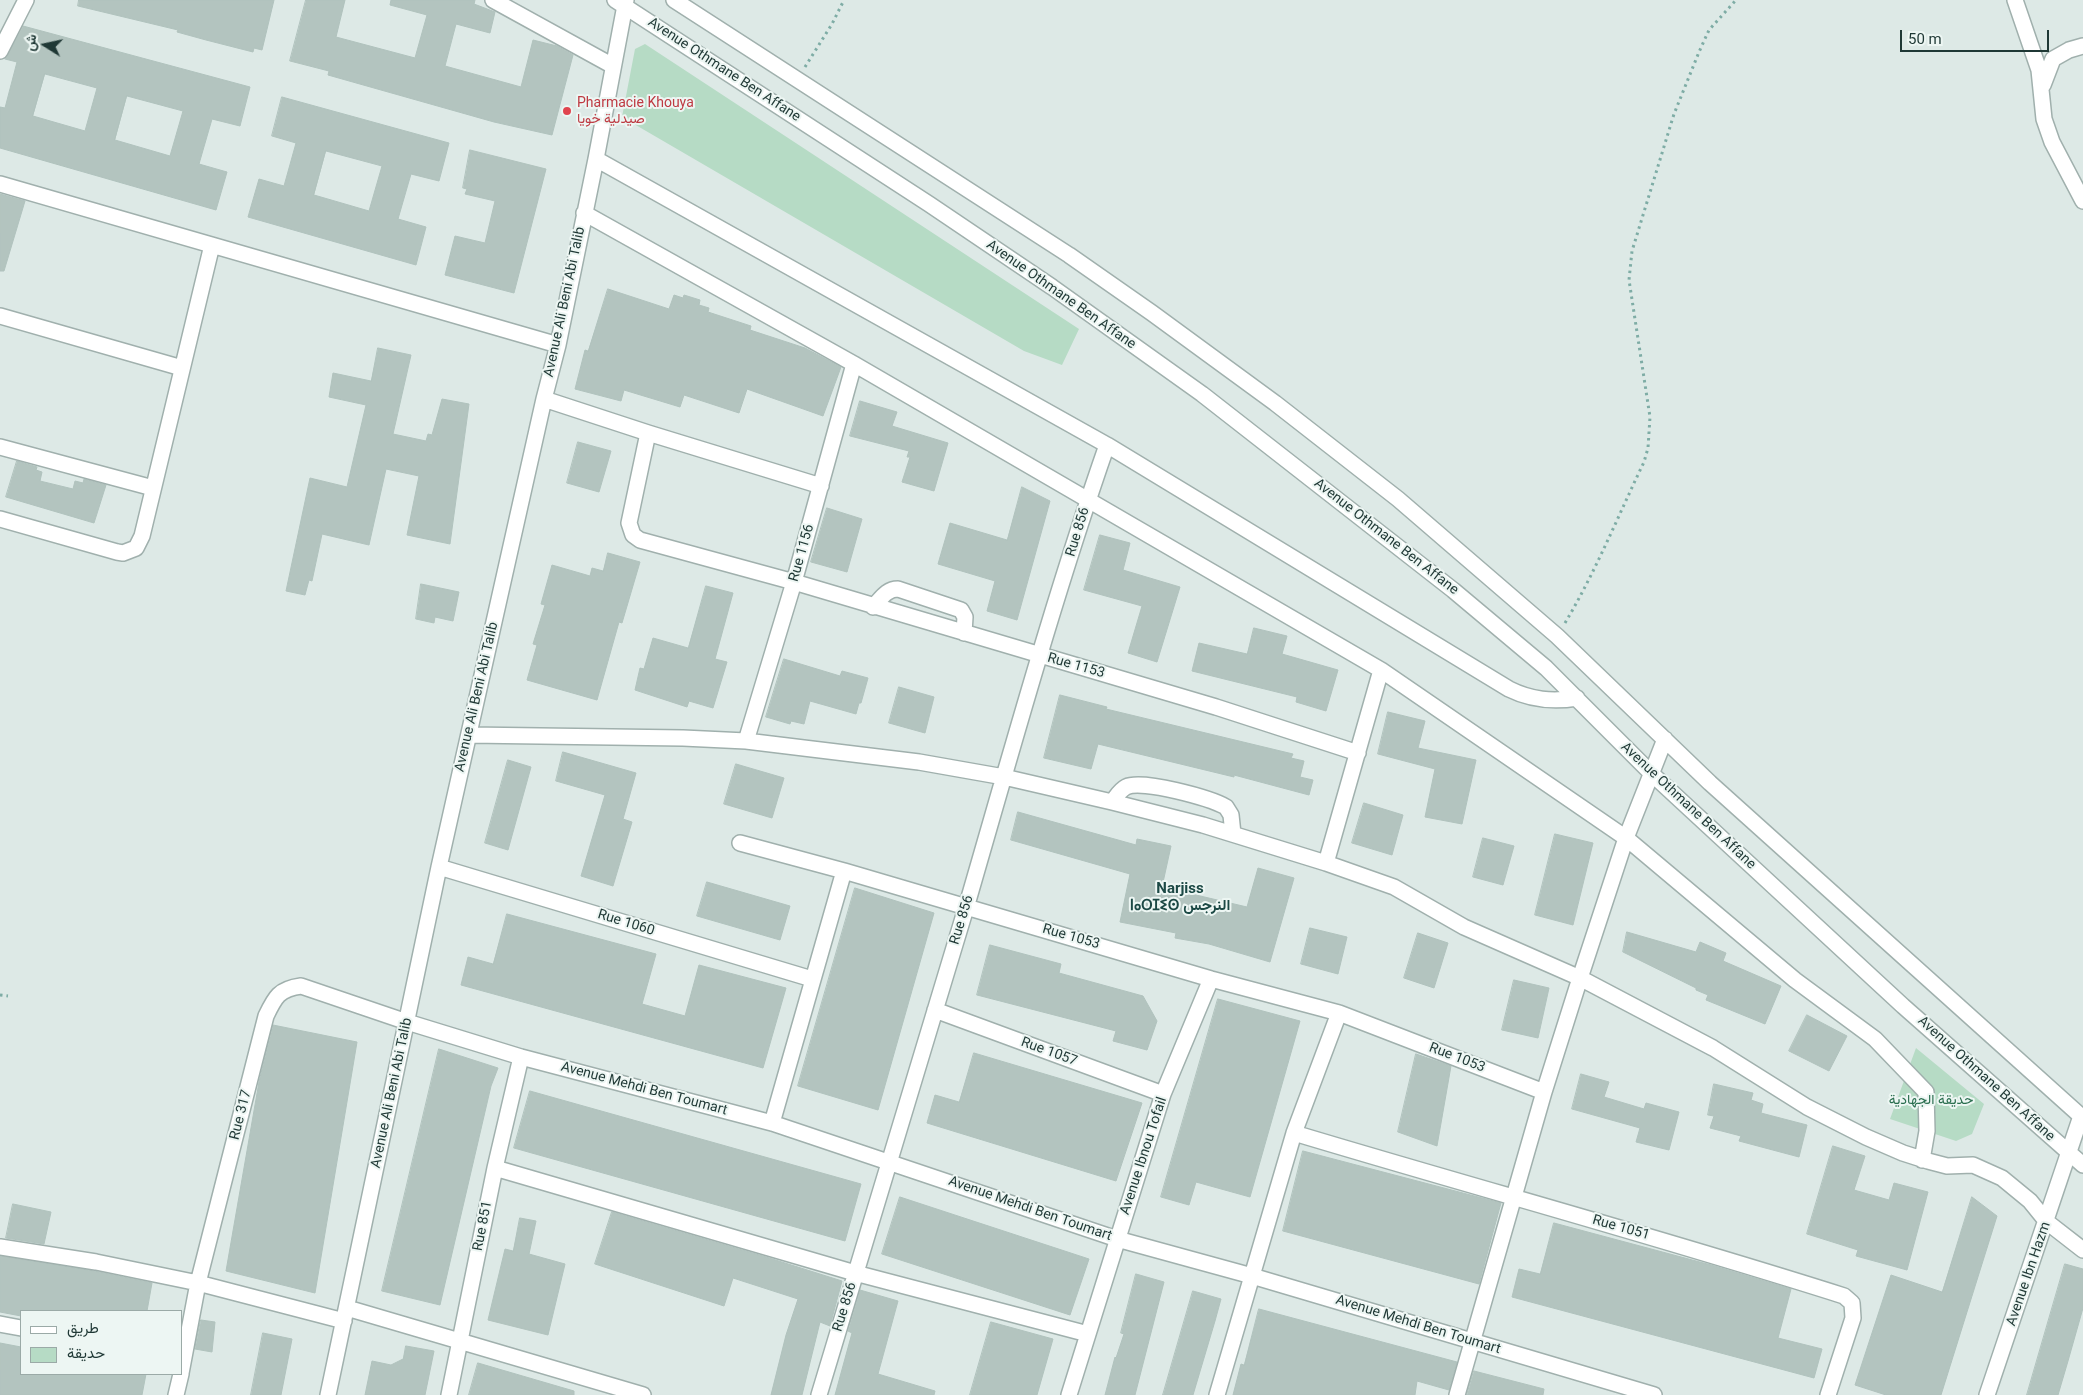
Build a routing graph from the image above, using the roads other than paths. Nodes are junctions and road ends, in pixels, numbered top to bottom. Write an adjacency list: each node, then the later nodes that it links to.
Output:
1 (26, 0): 7 (street)
2 (493, 0): 8 (street)
3 (674, 0): 34 (street)
4 (2015, 0): 9 (street)
5 (622, 2): 8 (street, Avenue Ali Beni Abi Talib); 32 (street, Avenue Othmane Ben Affane)
6 (2083, 46): 9 (street)
7 (0, 51)
8 (613, 66): 10 (street, Avenue Ali Beni Abi Talib)
9 (2041, 91): 12 (street)
10 (596, 159): 13 (street, Avenue Ali Beni Abi Talib); 21 (street)
11 (0, 184): 14 (street)
12 (2083, 201)
13 (584, 214): 16 (street, Avenue Ali Beni Abi Talib); 17 (street)
14 (212, 245): 16 (street); 18 (street)
15 (0, 316): 18 (street)
16 (558, 345): 19 (street, Avenue Ali Beni Abi Talib)
17 (854, 364): 23 (street, Rue 1156); 25 (street)
18 (182, 368): 24 (street)
19 (544, 399): 20 (street); 33 (street, Avenue Ali Beni Abi Talib)
20 (648, 433): 23 (street); 27 (street, Rue 1153)
21 (1107, 445): 25 (street, Rue 856); 32 (street)
22 (0, 447): 24 (street)
23 (821, 486): 27 (street, Rue 1156)
24 (153, 488): 26 (street)
25 (1088, 499): 30 (street, Rue 856); 31 (street)
26 (0, 519)
27 (794, 582): 28 (street, Rue 1153); 35 (street, Rue 1156)
28 (873, 607): 29 (street, Rue 1153); 29 (street)
29 (964, 633): 30 (street, Rue 1153)
30 (1040, 656): 36 (street, Rue 1153); 38 (street, Rue 856)
31 (1381, 670): 36 (street); 41 (street)
32 (1577, 698): 37 (street, Avenue Othmane Ben Affane)
33 (469, 735): 35 (street); 44 (street, Avenue Ali Beni Abi Talib)
34 (1665, 739): 37 (street); 56 (street)
35 (746, 741): 38 (street)
36 (1358, 753): 43 (street)
37 (1652, 774): 41 (street); 59 (street, Avenue Othmane Ben Affane)
38 (1004, 777): 39 (street); 46 (street, Rue 856)
39 (1112, 802): 40 (street); 40 (street)
40 (1233, 834): 43 (street)
41 (1626, 838): 47 (street); 60 (street)
42 (740, 843): 45 (street, Rue 1053)
43 (1326, 863): 47 (street)
44 (439, 867): 48 (street, Rue 1060); 52 (street, Avenue Ali Beni Abi Talib)
45 (844, 871): 46 (street, Rue 1053); 48 (street)
46 (966, 906): 49 (street, Rue 1053); 50 (street, Rue 856)
47 (1580, 978): 54 (street); 60 (street)
48 (812, 979): 57 (street)
49 (1211, 979): 51 (street, Rue 1053); 55 (street, Avenue Ibnou Tofail)
50 (935, 1010): 55 (street, Rue 1057); 61 (street, Rue 856)
51 (1339, 1014): 54 (street, Rue 1053); 58 (street)
52 (407, 1022): 53 (street, Avenue Mehdi Ben Toumart); 71 (street, Rue 317); 72 (street, Avenue Ali Beni Abi Talib)
53 (522, 1057): 57 (street, Avenue Mehdi Ben Toumart); 63 (street, Rue 851)
54 (1544, 1092): 64 (street)
55 (1163, 1094): 66 (street, Avenue Ibnou Tofail)
56 (2082, 1117): 59 (street, Avenue Ibn Hazm)
57 (772, 1123): 61 (street, Avenue Mehdi Ben Toumart)
58 (1294, 1134): 64 (street, Rue 1051); 70 (street)
59 (2070, 1154): 62 (street, Avenue Othmane Ben Affane); 65 (street, Avenue Ibn Hazm)
60 (1922, 1160): 65 (street)
61 (890, 1162): 66 (street, Avenue Mehdi Ben Toumart); 69 (street, Rue 856)
62 (2083, 1165)
63 (495, 1168): 69 (street); 76 (street, Rue 851)
64 (1514, 1199): 77 (street); 89 (street, Rue 1051)
65 (2047, 1222): 68 (street); 90 (street, Avenue Ibn Hazm)
66 (1117, 1239): 70 (street, Avenue Mehdi Ben Toumart); 75 (street, Avenue Ibnou Tofail)
67 (0, 1247): 71 (street)
68 (2083, 1250)
69 (855, 1273): 75 (street); 84 (street, Rue 856)
70 (1252, 1276): 77 (street, Avenue Mehdi Ben Toumart); 86 (street)
71 (198, 1283): 72 (street); 78 (street, Rue 317)
72 (345, 1315): 76 (street); 81 (street, Avenue Ali Beni Abi Talib)
73 (0, 1324): 74 (street)
74 (20, 1328)
75 (1088, 1334): 85 (street, Avenue Ibnou Tofail)
76 (460, 1340): 82 (street, Rue 851); 83 (street)
77 (1472, 1341): 87 (street); 88 (street, Avenue Mehdi Ben Toumart)
78 (182, 1366)
79 (180, 1375): 80 (street, Rue 317)
80 (176, 1395)
81 (328, 1395)
82 (449, 1395)
83 (643, 1395)
84 (819, 1395)
85 (1069, 1395)
86 (1217, 1395)
87 (1457, 1395)
88 (1654, 1395)
89 (1828, 1395)
90 (1987, 1395)

